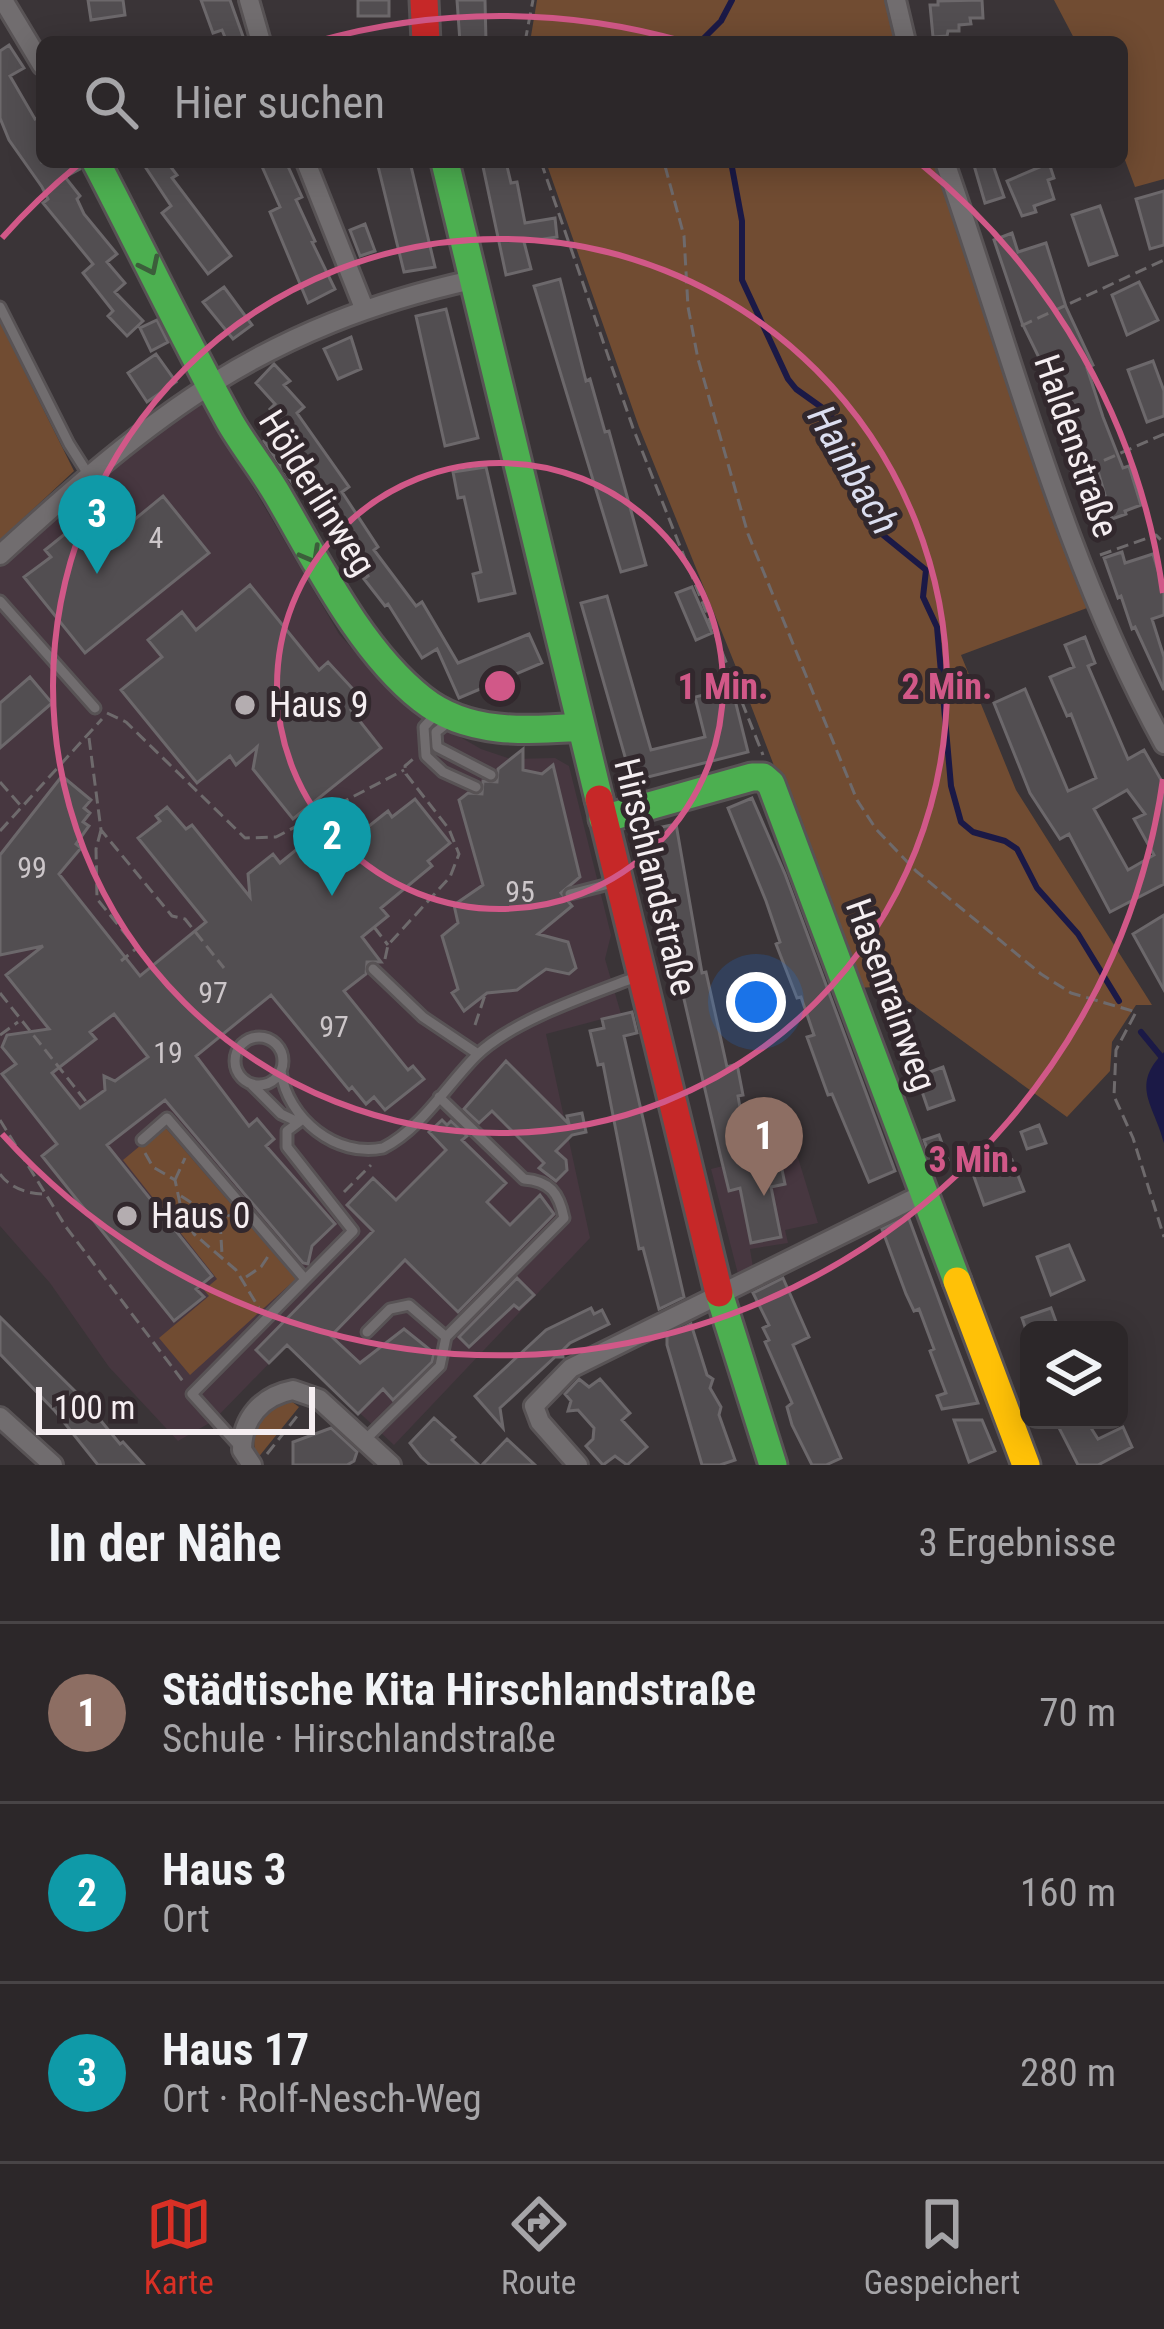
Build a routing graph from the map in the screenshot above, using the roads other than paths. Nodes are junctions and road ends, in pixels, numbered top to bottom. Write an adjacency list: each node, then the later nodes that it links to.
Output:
1 (3, 0): 8 (street)
2 (249, 0): 5 (street)
3 (424, 0): 6 (street)
4 (896, 0): 7 (street)
5 (259, 36)
6 (426, 36)
7 (905, 36)
8 (36, 55)
9 (99, 168): 16 (street, Hölderlinweg, one-way to 16)
10 (307, 168): 15 (street)
11 (446, 168): 13 (street, Hirschlandstraße)
12 (947, 168): 23 (street, Haldenstraße)
13 (472, 280): 15 (street); 22 (street, Hirschlandstraße)
14 (0, 307): 17 (lane)
15 (364, 308): 16 (street)
16 (210, 382): 17 (street); 21 (street, Hölderlinweg, one-way to 21)
17 (88, 474): 18 (street)
18 (0, 555)
19 (0, 601): 20 (lane)
20 (94, 708)
21 (451, 716): 22 (street, Hölderlinweg); 24 (lane); 25 (lane)
22 (580, 727): 26 (street, Hirschlandstraße)
23 (1164, 744)
24 (491, 775)
25 (476, 787)
26 (603, 819): 27 (street, Hirschlandstraße); 37 (street, Hasenrainweg)
27 (618, 881): 28 (lane); 30 (street, Hirschlandstraße)
28 (570, 894)
29 (376, 972): 31 (lane)
30 (641, 977): 31 (lane); 39 (street, Hirschlandstraße)
31 (478, 1054): 34 (lane)
32 (281, 1071): 33 (lane); 33 (lane); 35 (lane)
33 (252, 1085): 35 (lane)
34 (439, 1097): 35 (lane); 41 (lane)
35 (304, 1124): 38 (lane)
36 (142, 1140): 38 (lane)
37 (925, 1193): 39 (street); 49 (street, Hasenrainweg)
38 (304, 1280): 44 (lane)
39 (719, 1295): 47 (street); 48 (street, Hirschlandstraße)
40 (367, 1332): 41 (lane)
41 (446, 1336): 43 (lane)
42 (0, 1417): 45 (street)
43 (364, 1441): 44 (street); 46 (street)
44 (251, 1460)
45 (53, 1465)
46 (391, 1465)
47 (578, 1465)
48 (773, 1465)
49 (1026, 1465)

